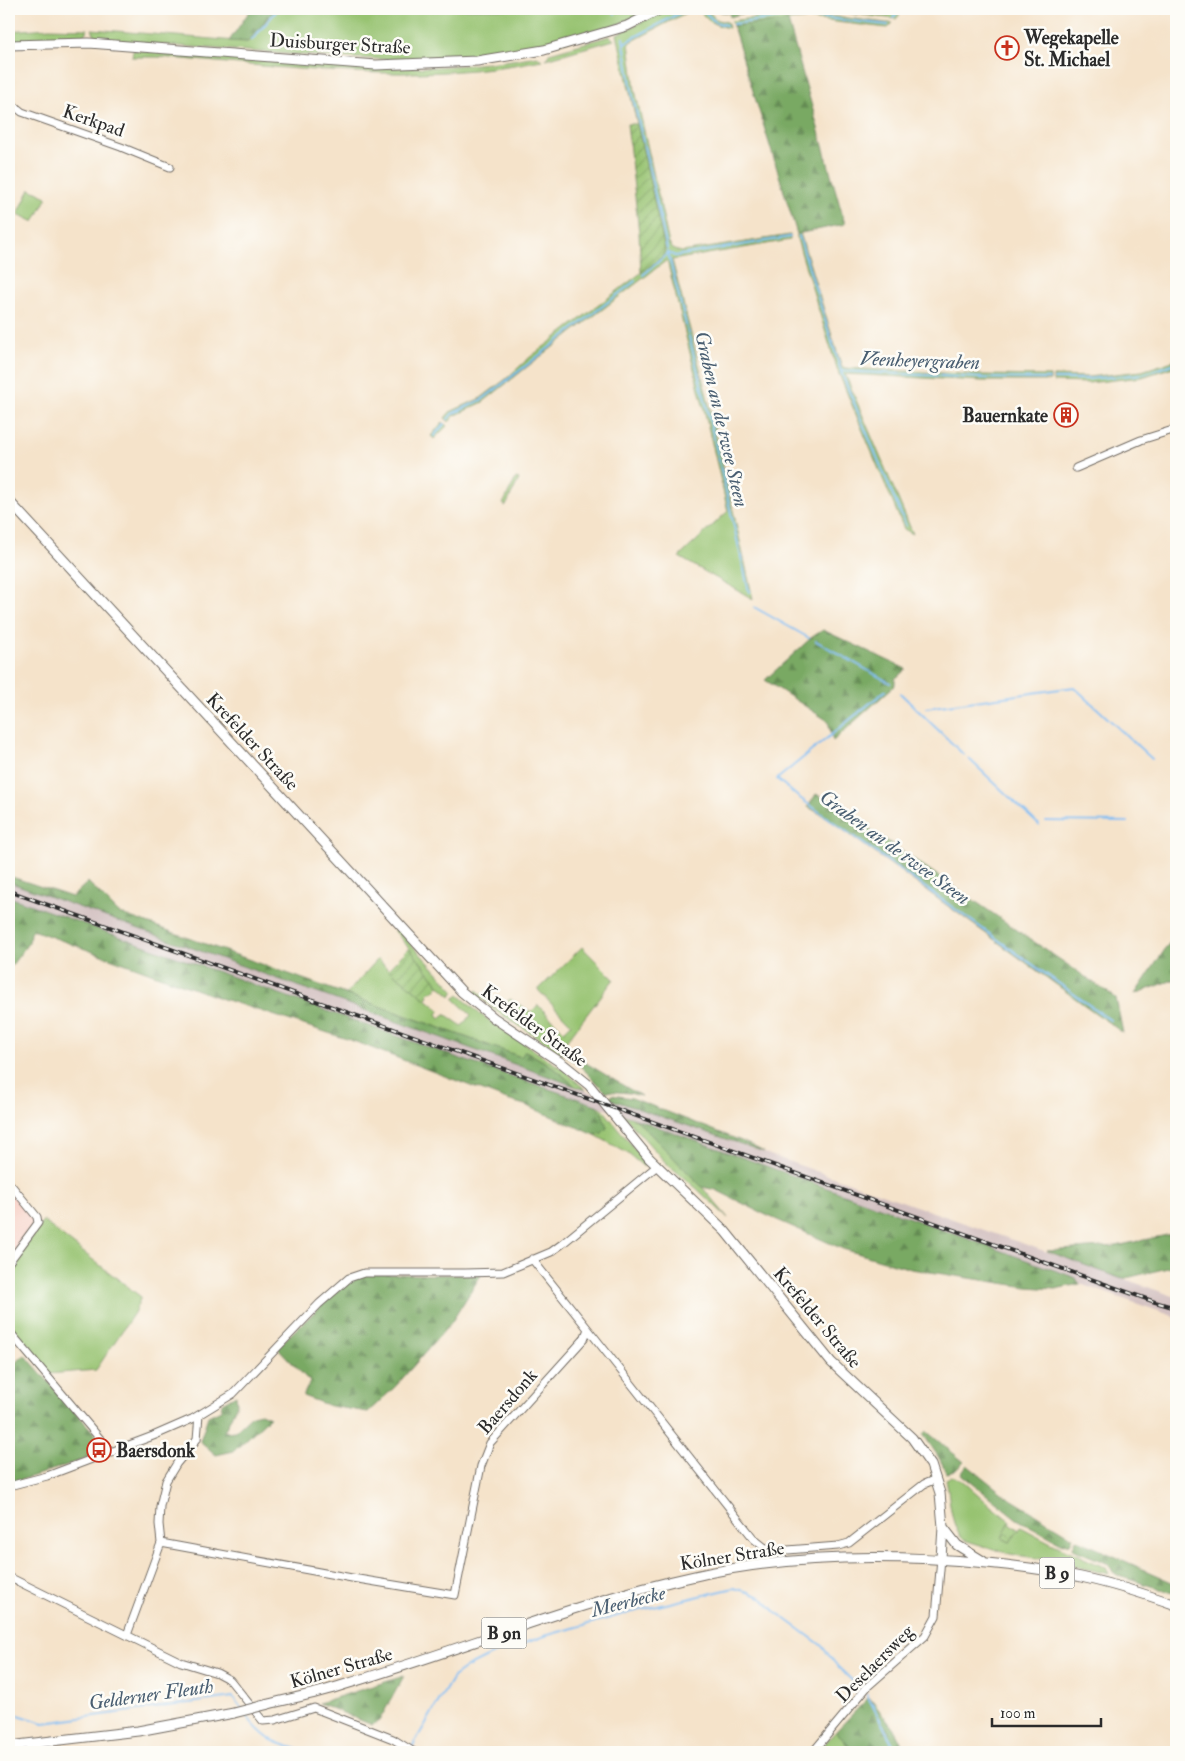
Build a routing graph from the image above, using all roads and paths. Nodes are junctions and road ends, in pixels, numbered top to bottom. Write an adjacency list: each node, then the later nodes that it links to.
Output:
1 (661, 9): 2 (main road, Duisburger Straße)
2 (9, 45)
3 (9, 103): 4 (street, Kerkpad)
4 (170, 167)
5 (1176, 428): 6 (street)
6 (1076, 468)
7 (9, 501): 8 (main road, Krefelder Straße)
8 (657, 1166): 10 (street); 16 (main road, Krefelder Straße)
9 (11, 1184): 11 (street)
10 (532, 1260): 12 (street); 14 (street)
11 (9, 1262)
12 (588, 1329): 16 (street); 19 (street, Baersdonk)
13 (9, 1331): 15 (street)
14 (199, 1415): 15 (street); 19 (street)
15 (112, 1453): 17 (street)
16 (936, 1479): 18 (main road, Krefelder Straße)
17 (9, 1486)
18 (943, 1527): 20 (main road, Krefelder Straße); 21 (main road)
19 (160, 1543): 24 (street)
20 (942, 1558): 21 (main road, Kölner Straße / B 9); 25 (main road, Kölner Straße / B 9n, bridge); 27 (street, Deselaersweg)
21 (988, 1564): 23 (main road, Kölner Straße / B 9)
22 (9, 1577): 24 (street)
23 (1176, 1605)
24 (127, 1636): 26 (street)
25 (9, 1746)
26 (414, 1752)
27 (813, 1752)

